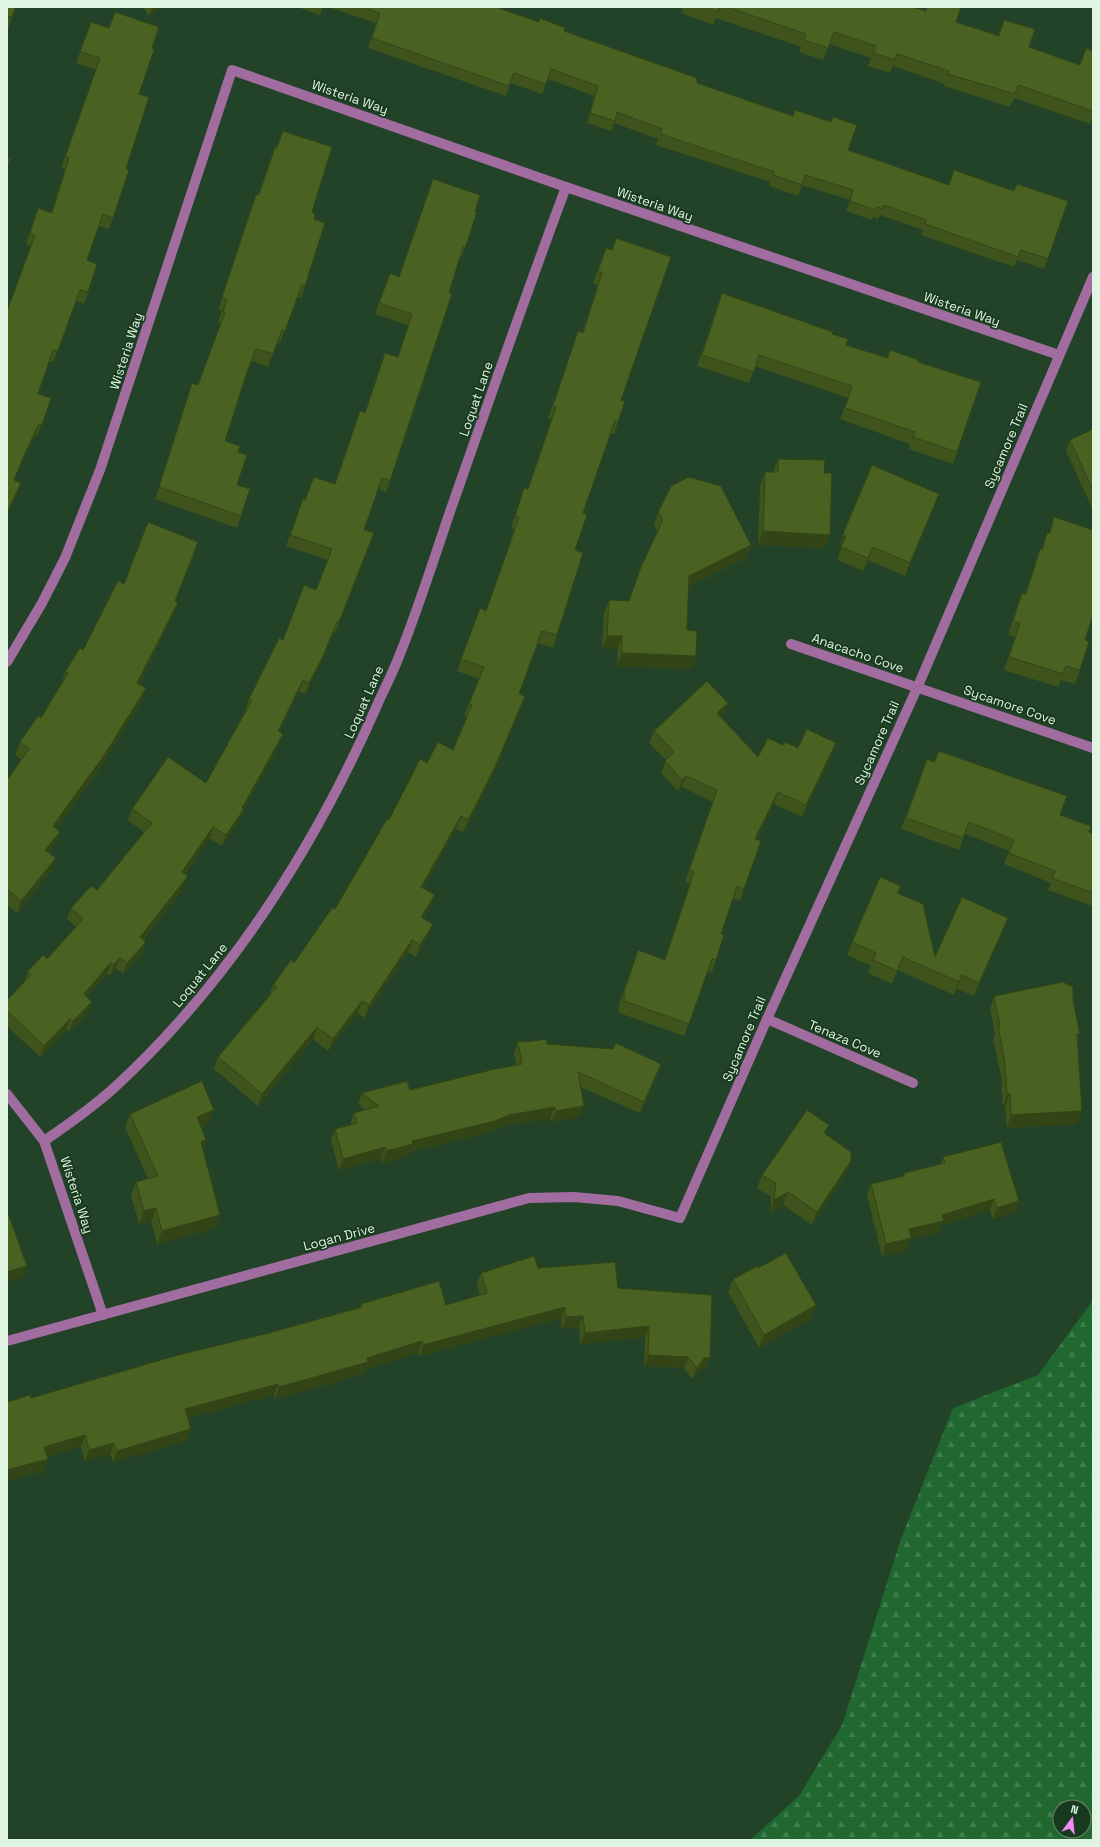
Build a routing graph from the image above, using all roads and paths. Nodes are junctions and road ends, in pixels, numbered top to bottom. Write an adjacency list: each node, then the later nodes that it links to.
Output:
1 (566, 187): 3 (street, Wisteria Way); 5 (street, Wisteria Way); 11 (street, Loquat Lane)
2 (1093, 277): 3 (street, Sycamore Trail)
3 (1059, 355): 6 (street, Sycamore Trail)
4 (791, 644): 6 (street, Anacacho Cove)
5 (7, 662)
6 (918, 686): 7 (street, Sycamore Cove); 8 (street, Sycamore Trail)
7 (1093, 748)
8 (767, 1020): 9 (street, Tenaza Cove); 12 (street, Sycamore Trail)
9 (913, 1083)
10 (7, 1094): 11 (street, Wisteria Way)
11 (44, 1141): 13 (street, Wisteria Way)
12 (680, 1218): 13 (street, Logan Drive)
13 (103, 1315): 14 (street, Logan Drive)
14 (7, 1341)

